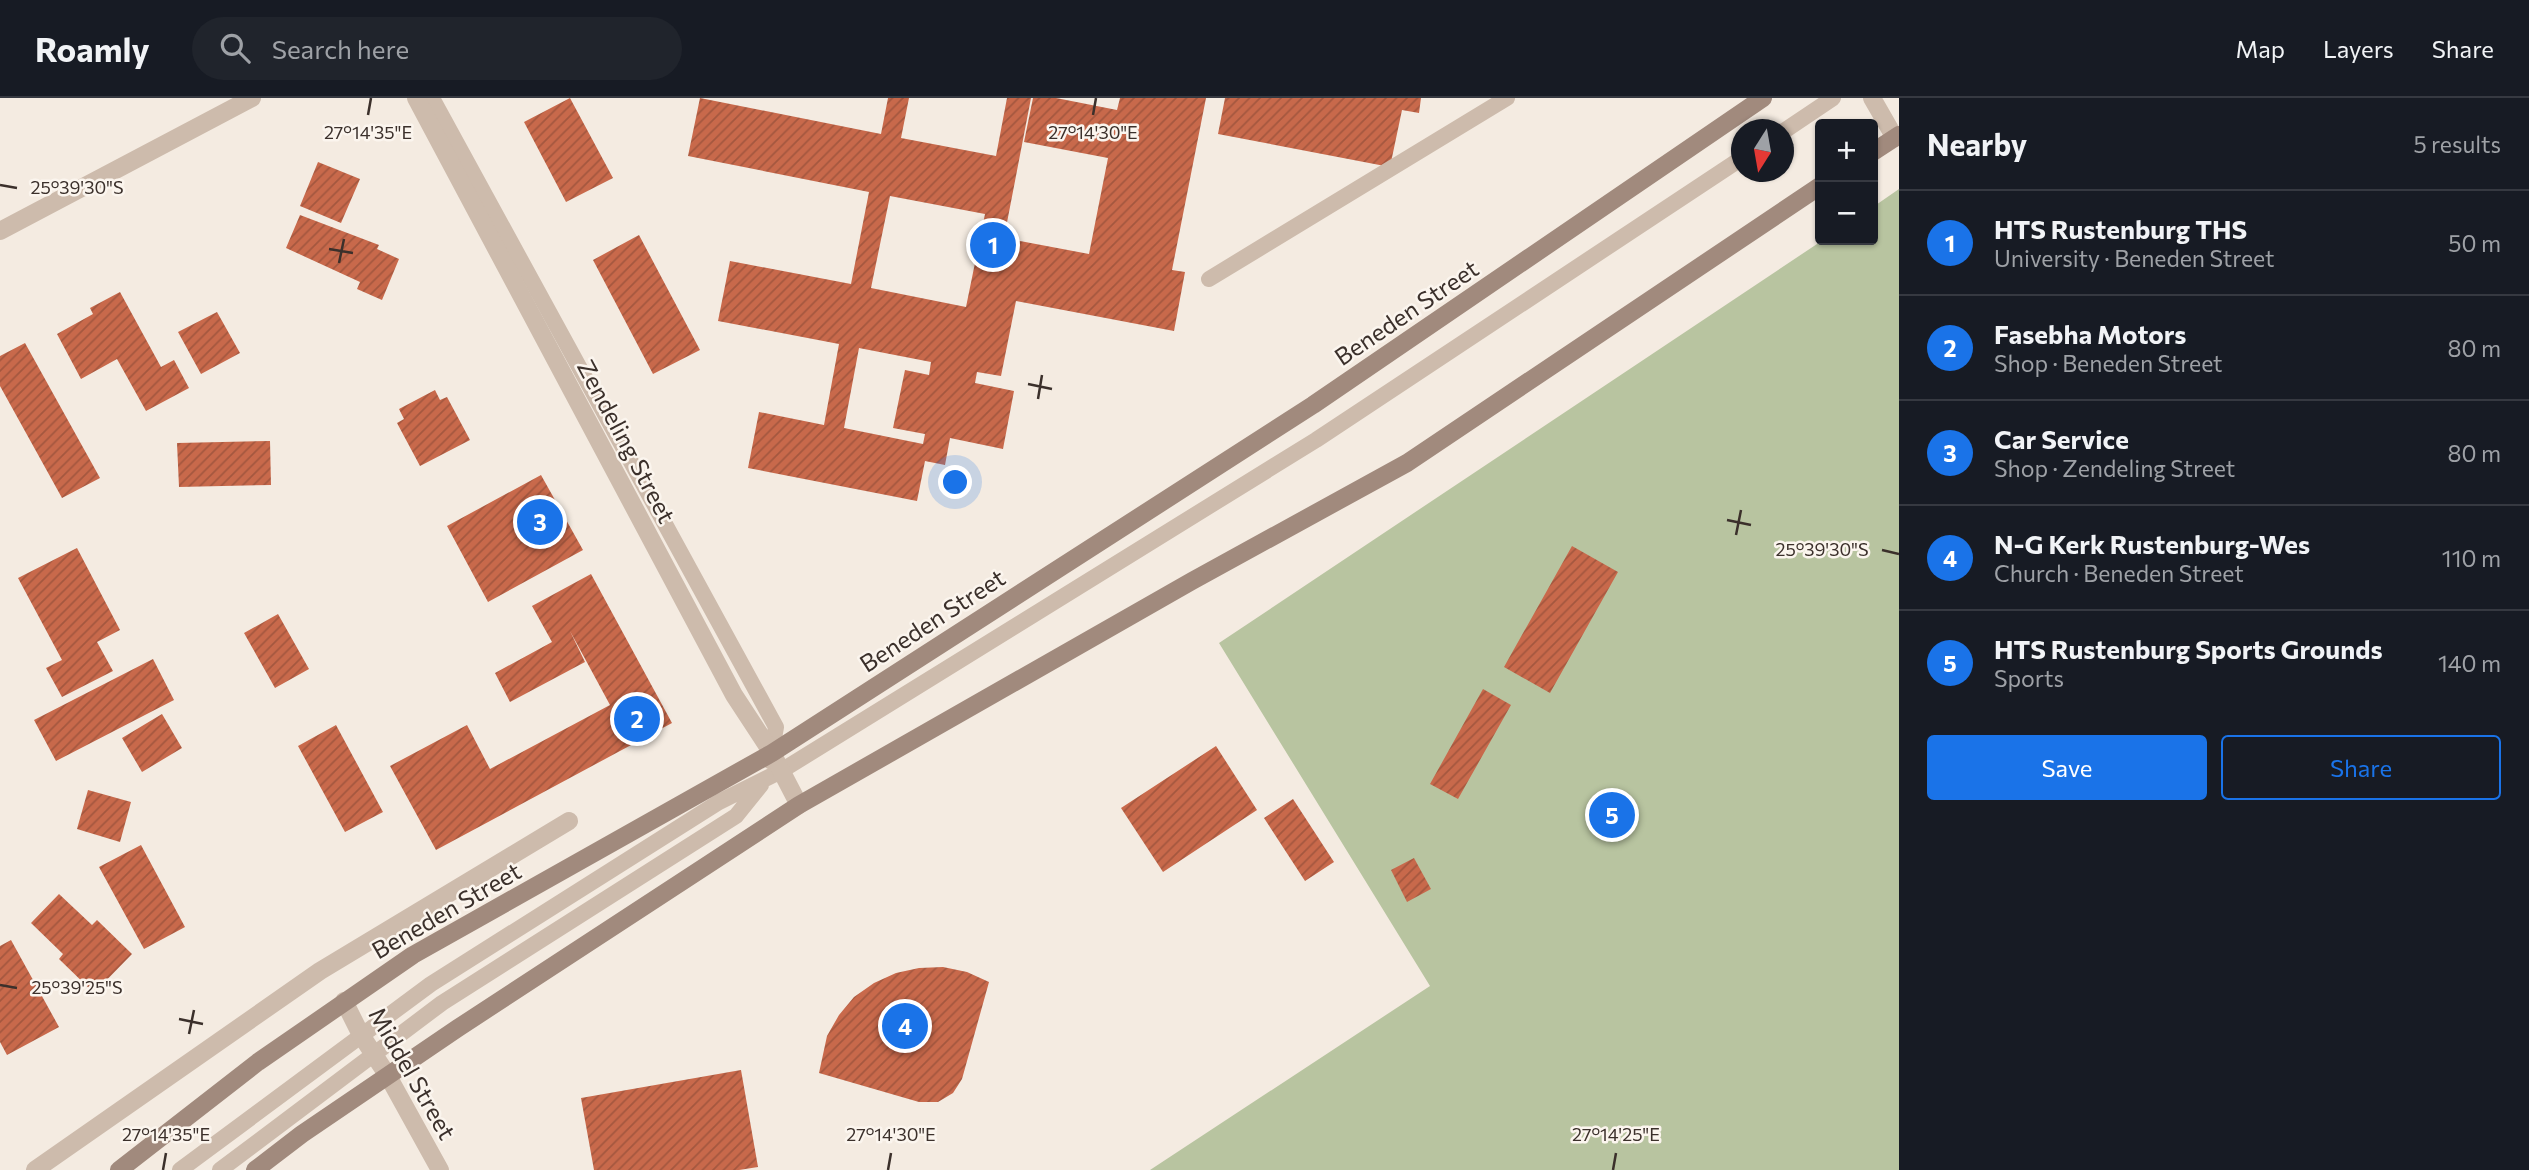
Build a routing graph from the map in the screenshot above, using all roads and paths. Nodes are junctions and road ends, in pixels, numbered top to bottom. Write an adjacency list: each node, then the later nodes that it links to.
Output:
1 (252, 98): 13 (street)
2 (416, 98): 15 (street, Zendeling Street)
3 (432, 98): 15 (lane)
4 (1507, 98): 14 (lane)
5 (1763, 98): 15 (main road, Beneden Street)
6 (1833, 98): 8 (lane)
7 (1872, 98): 9 (street)
8 (1794, 124)
9 (1897, 136): 10 (main road)
10 (1878, 149)
11 (1731, 166): 16 (lane)
12 (1815, 189): 17 (main road)
13 (0, 231)
14 (1209, 279)
15 (772, 753): 16 (street, Zendeling Street); 19 (main road, Beneden Street)
16 (773, 775): 17 (street, Zendeling Street); 20 (lane); 21 (lane)
17 (799, 805): 22 (main road)
18 (569, 821): 23 (street)
19 (344, 1001): 20 (street, Middel Street); 24 (main road, Beneden Street)
20 (361, 1035): 21 (street, Middel Street); 25 (lane)
21 (373, 1054): 22 (street, Middel Street); 26 (lane)
22 (388, 1076): 27 (main road); 28 (street, Middel Street)
23 (35, 1170)
24 (119, 1170)
25 (180, 1170)
26 (220, 1170)
27 (255, 1170)
28 (440, 1170)

